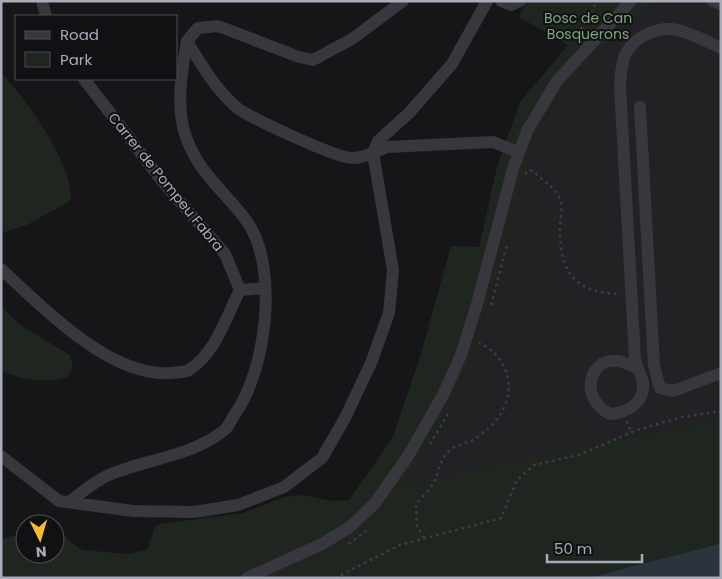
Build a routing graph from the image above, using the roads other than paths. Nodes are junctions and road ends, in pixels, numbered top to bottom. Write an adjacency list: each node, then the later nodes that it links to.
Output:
1 (42, 1): 9 (street)
2 (403, 1): 10 (street)
3 (487, 1): 15 (street)
4 (501, 1): 5 (street)
5 (520, 1)
6 (632, 1): 14 (street)
7 (713, 1): 8 (street)
8 (721, 4)
9 (46, 15)
10 (187, 41): 15 (street); 17 (street)
11 (721, 48): 19 (street)
12 (85, 80): 18 (street, Carrer de Pompeu Fabra)
13 (640, 107): 20 (street)
14 (518, 152): 15 (street); 23 (street)
15 (373, 153): 22 (street)
16 (1, 269): 18 (street)
17 (264, 288): 18 (street); 22 (street)
18 (240, 290)
19 (637, 368): 19 (street)
20 (721, 373)
21 (1, 456): 22 (street)
22 (69, 502)
23 (247, 578)

